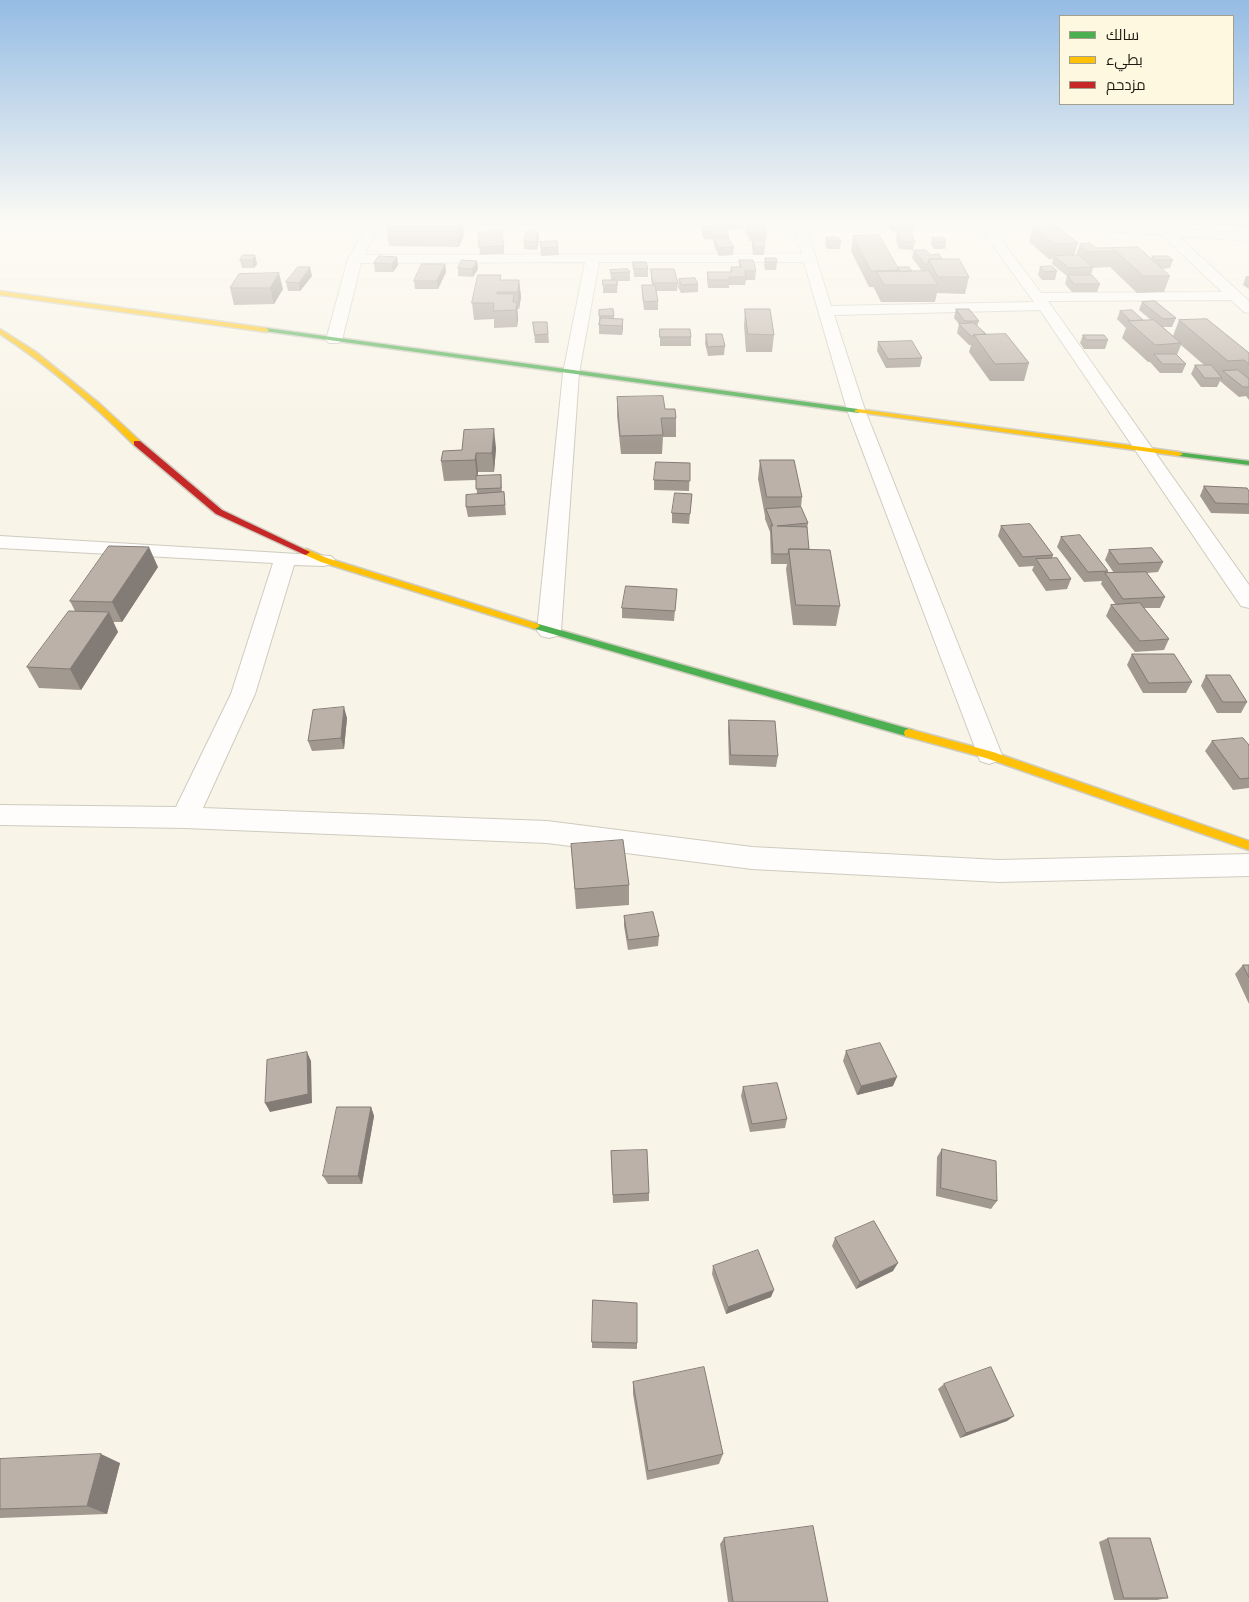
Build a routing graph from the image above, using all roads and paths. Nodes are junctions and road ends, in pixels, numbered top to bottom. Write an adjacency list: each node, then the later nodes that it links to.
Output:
1 (20, 296): 11 (main road)
2 (345, 296): 11 (street)
3 (586, 296): 12 (street)
4 (821, 296): 9 (street)
5 (1036, 296): 7 (street)
6 (1234, 296): 7 (street); 8 (street)
7 (1040, 301): 9 (street); 14 (street)
8 (1249, 309)
9 (826, 311): 13 (street)
10 (0, 331): 18 (main road)
11 (334, 340): 12 (main road)
12 (571, 373): 13 (main road); 20 (street)
13 (856, 410): 14 (main road); 21 (street)
14 (1144, 449): 15 (main road); 19 (street)
15 (1249, 463)
16 (0, 542): 17 (street)
17 (285, 558): 18 (street); 23 (street)
18 (324, 560): 20 (main road)
19 (1249, 601)
20 (549, 631): 21 (main road)
21 (989, 755): 24 (main road)
22 (0, 814): 23 (street)
23 (185, 818): 25 (street)
24 (1249, 846)
25 (1249, 864)

